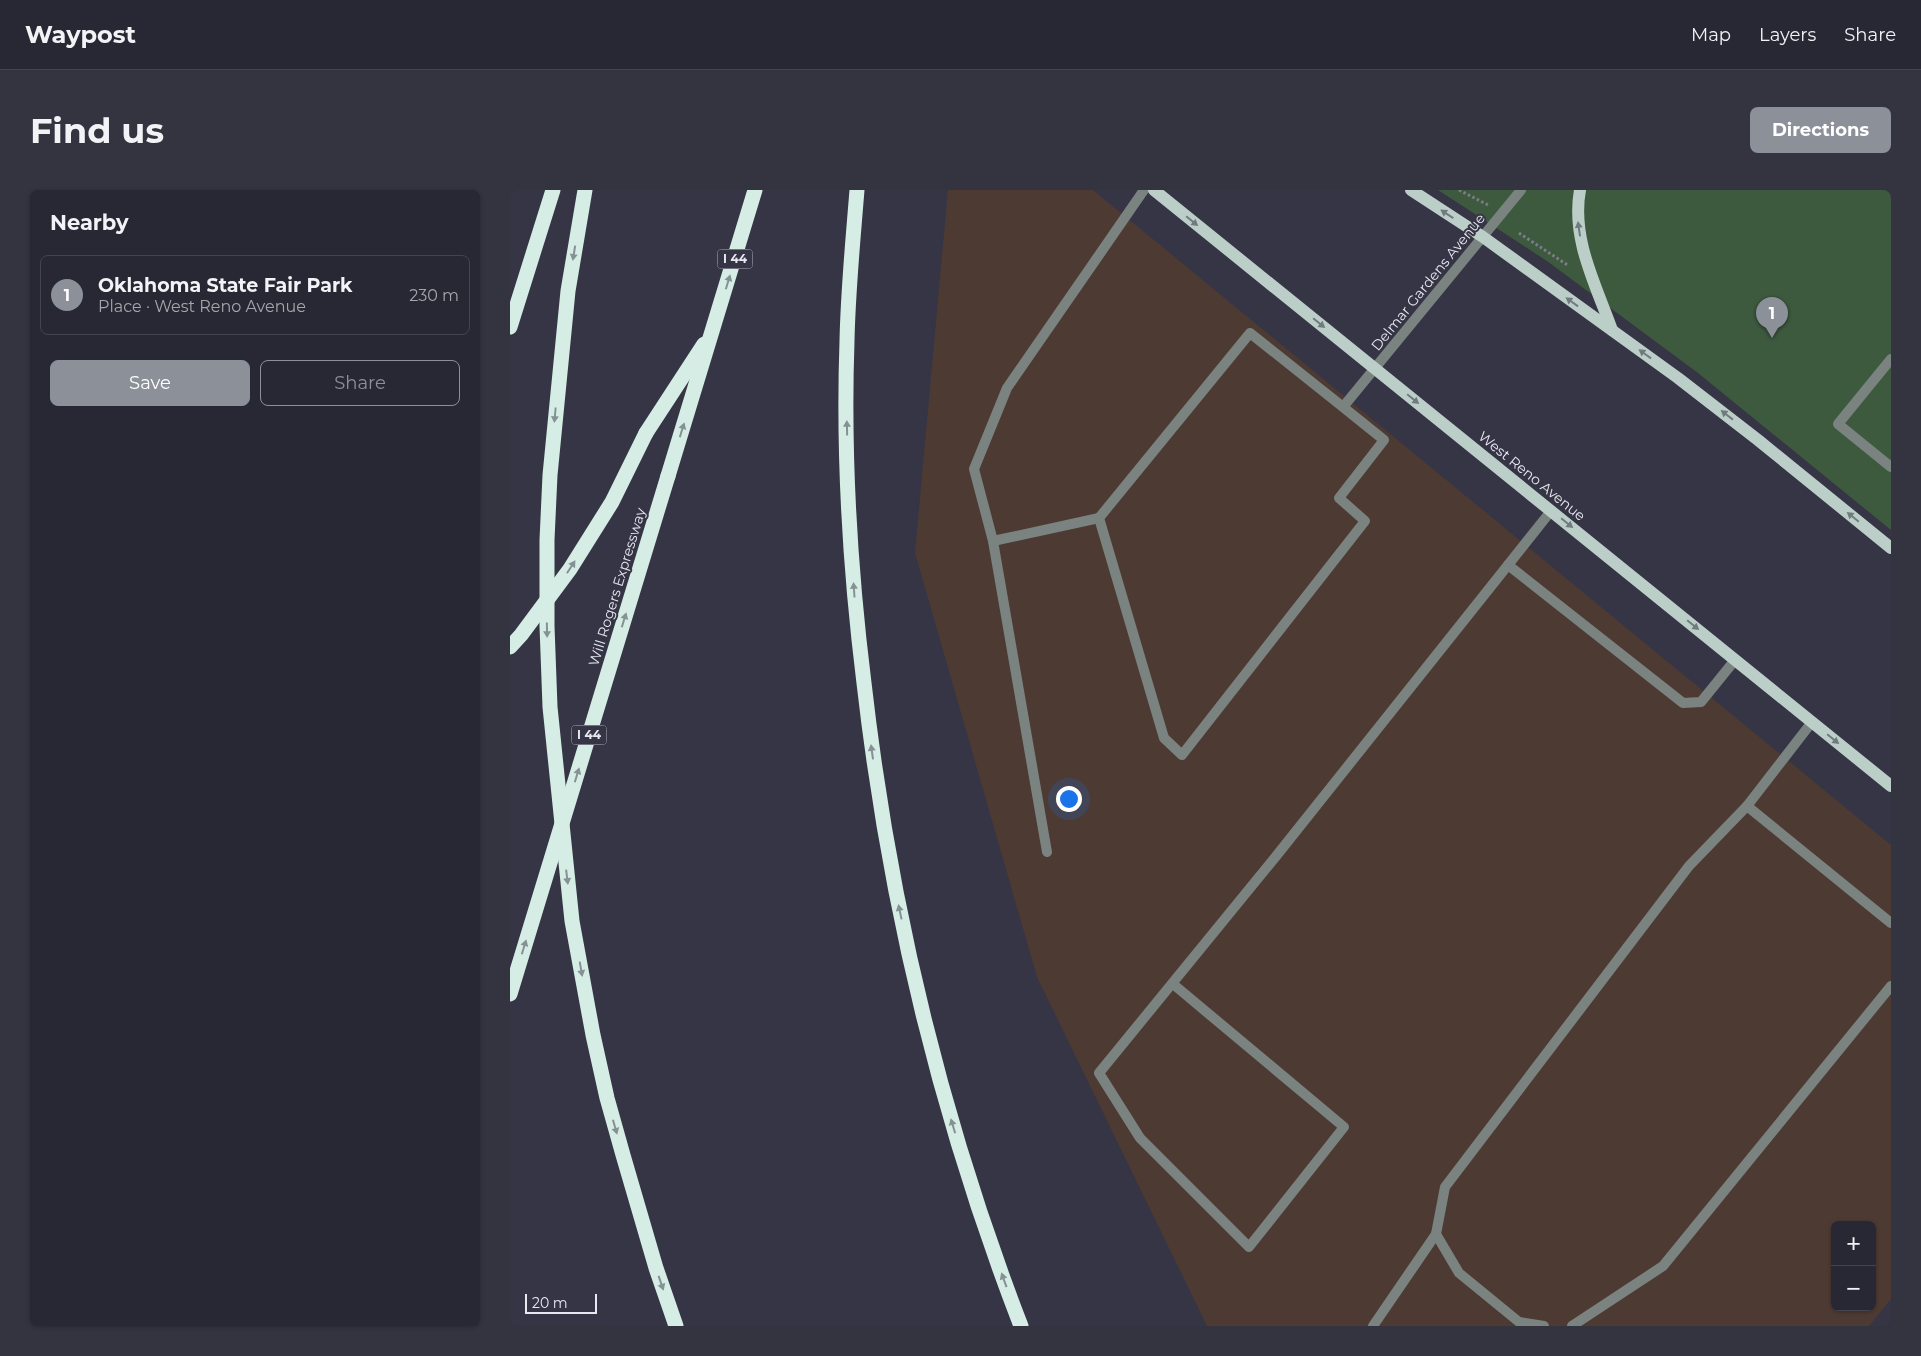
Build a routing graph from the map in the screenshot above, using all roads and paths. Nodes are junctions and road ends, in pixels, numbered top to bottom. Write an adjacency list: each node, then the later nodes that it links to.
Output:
1 (553, 190): 15 (highway)
2 (585, 190): 40 (highway, one-way to 40)
3 (755, 190): 18 (highway, Will Rogers Expressway / I 44, one-way to 3)
4 (857, 190): 41 (highway, one-way to 4)
5 (1144, 190): 26 (street)
6 (1154, 190): 21 (main road, West Reno Avenue, one-way to 21)
7 (1411, 190): 13 (main road, one-way to 7)
8 (1458, 190): 11 (path)
9 (1521, 190): 13 (street, Delmar Gardens Avenue)
10 (1580, 190): 19 (main road, one-way to 10)
11 (1489, 205)
12 (1519, 233): 14 (path)
13 (1483, 237): 19 (main road, one-way to 13); 21 (street, Delmar Gardens Avenue)
14 (1576, 263)
15 (521, 291): 16 (highway); 17 (highway)
16 (510, 313)
17 (510, 327)
18 (714, 328): 29 (highway, one-way to 18, bridge); 38 (highway, Will Rogers Expressway / I 44, one-way to 18, bridge)
19 (1612, 330): 27 (main road, one-way to 19)
20 (1891, 359): 23 (street)
21 (1375, 368): 22 (street, Delmar Gardens Avenue); 24 (main road, West Reno Avenue, one-way to 24)
22 (1343, 407): 25 (street); 25 (street)
23 (1891, 467)
24 (1551, 511): 28 (street); 30 (main road, West Reno Avenue, one-way to 30)
25 (1098, 518): 26 (street)
26 (993, 541): 34 (street)
27 (1891, 548)
28 (1508, 565): 30 (street); 36 (street)
29 (510, 647)
30 (1735, 660): 31 (main road, West Reno Avenue)
31 (1812, 722): 32 (main road, West Reno Avenue, one-way to 32); 33 (street)
32 (1891, 786)
33 (1747, 806): 35 (street); 39 (street)
34 (1047, 852)
35 (1891, 923)
36 (1173, 984): 36 (street)
37 (1891, 986): 44 (street)
38 (510, 994)
39 (1436, 1234): 42 (street); 43 (street)
40 (676, 1326)
41 (1021, 1326)
42 (1374, 1326)
43 (1544, 1326)
44 (1572, 1326)

